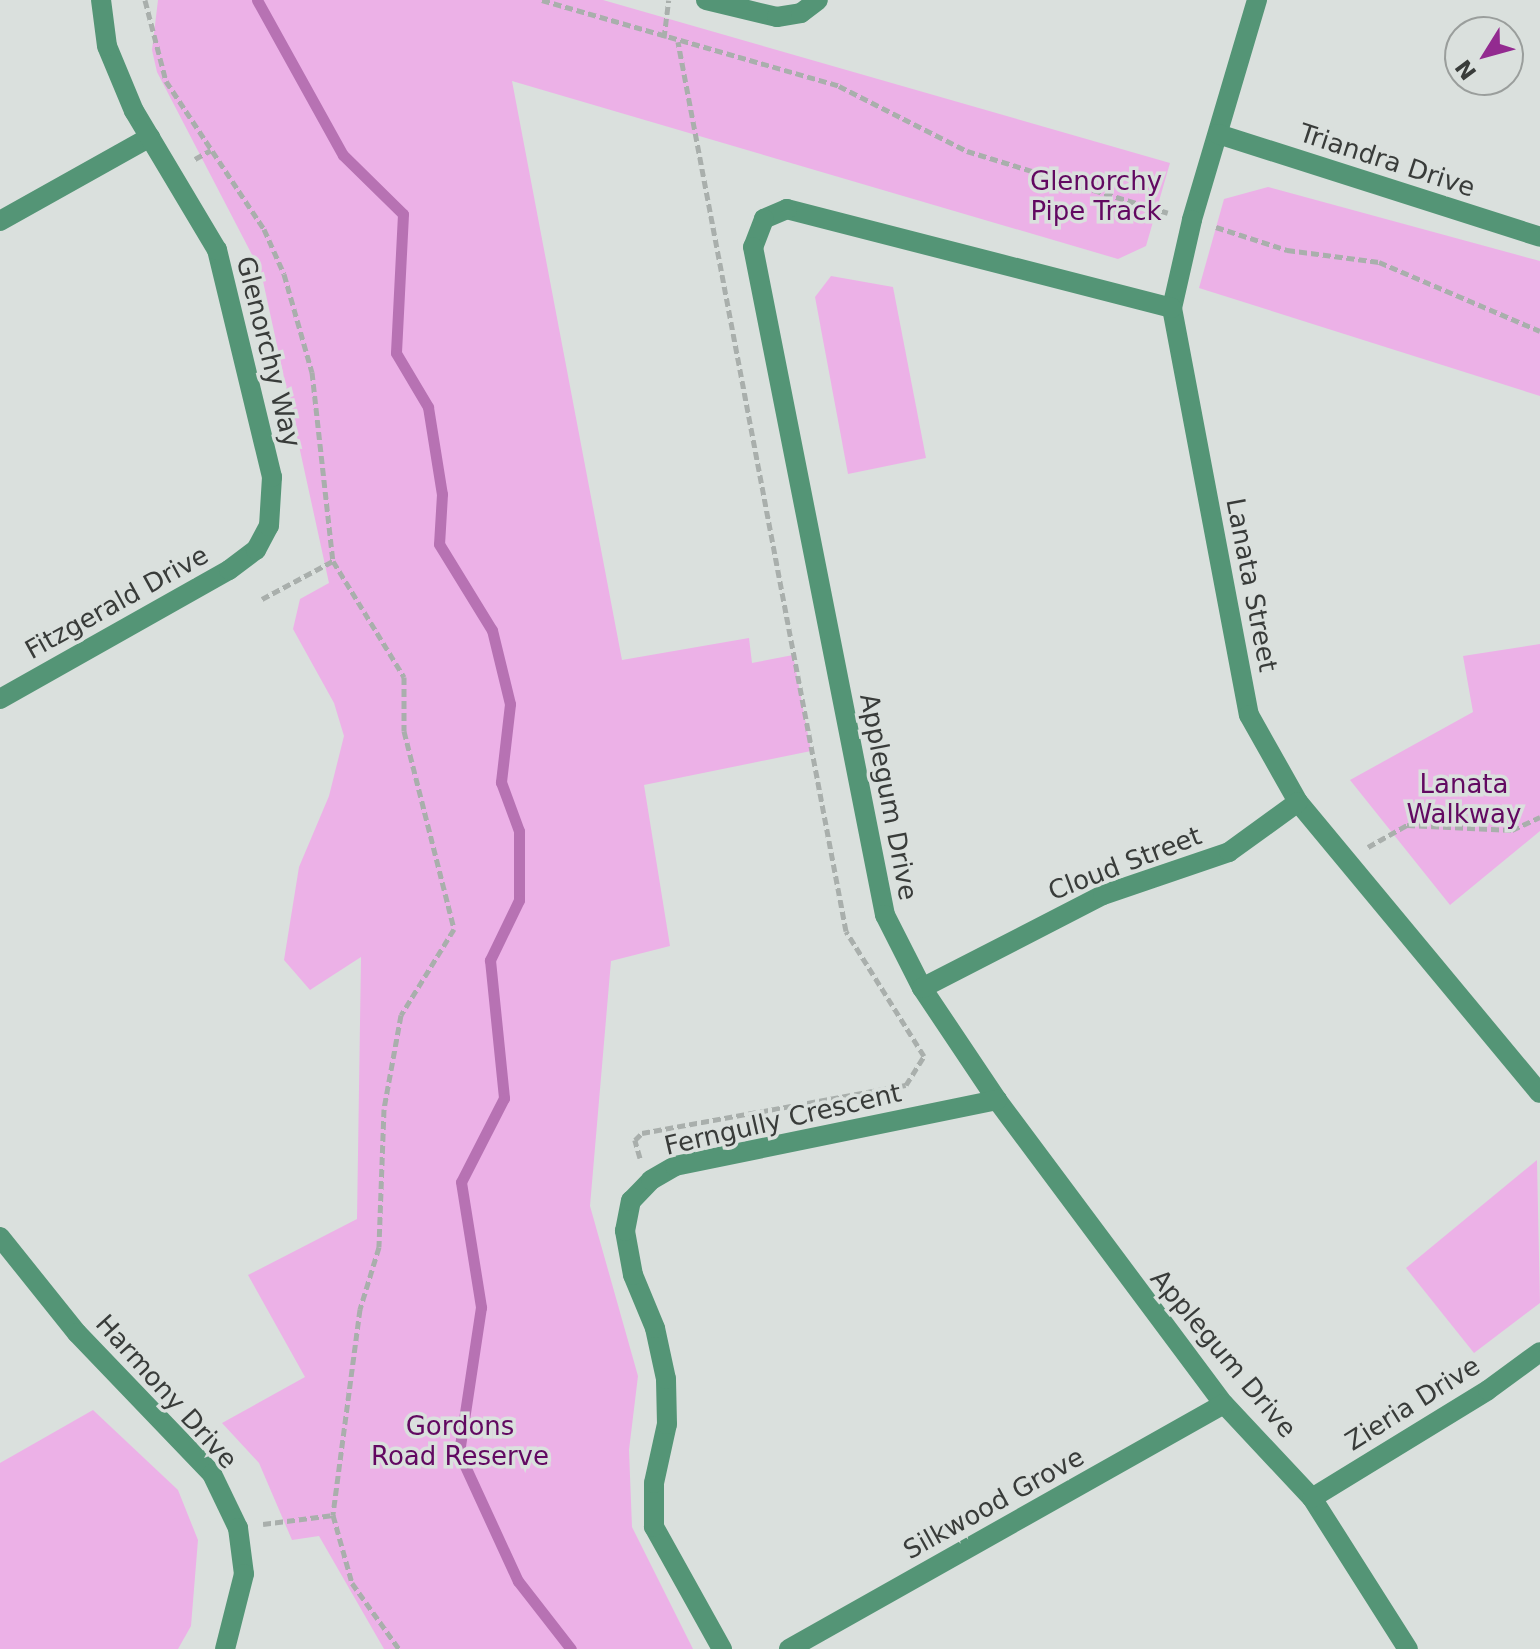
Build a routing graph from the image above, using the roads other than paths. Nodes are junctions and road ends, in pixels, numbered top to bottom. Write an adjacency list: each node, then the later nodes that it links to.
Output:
1 (101, 0): 6 (street, Glenorchy Way)
2 (706, 0): 3 (street)
3 (818, 0)
4 (1257, 0): 5 (street, Lanata Street)
5 (1218, 134): 8 (street, Triandra Drive); 9 (street, Lanata Street)
6 (150, 137): 7 (street); 10 (street, Glenorchy Way)
7 (0, 221)
8 (1540, 237)
9 (1172, 308): 12 (street, Lanata Street); 13 (street, Applegum Drive)
10 (256, 550): 11 (street, Fitzgerald Drive)
11 (0, 699)
12 (1298, 802): 13 (street, Cloud Street); 14 (street, Lanata Street)
13 (922, 988): 15 (street, Applegum Drive)
14 (1540, 1093)
15 (997, 1100): 18 (street, Applegum Drive); 21 (street, Ferngully Crescent)
16 (0, 1237): 20 (street, Harmony Drive)
17 (1540, 1352): 19 (street, Zieria Drive)
18 (1224, 1404): 19 (street, Applegum Drive); 22 (street, Silkwood Grove)
19 (1312, 1498): 23 (street, Applegum Drive)
20 (225, 1649)
21 (722, 1649)
22 (789, 1649)
23 (1408, 1649)

